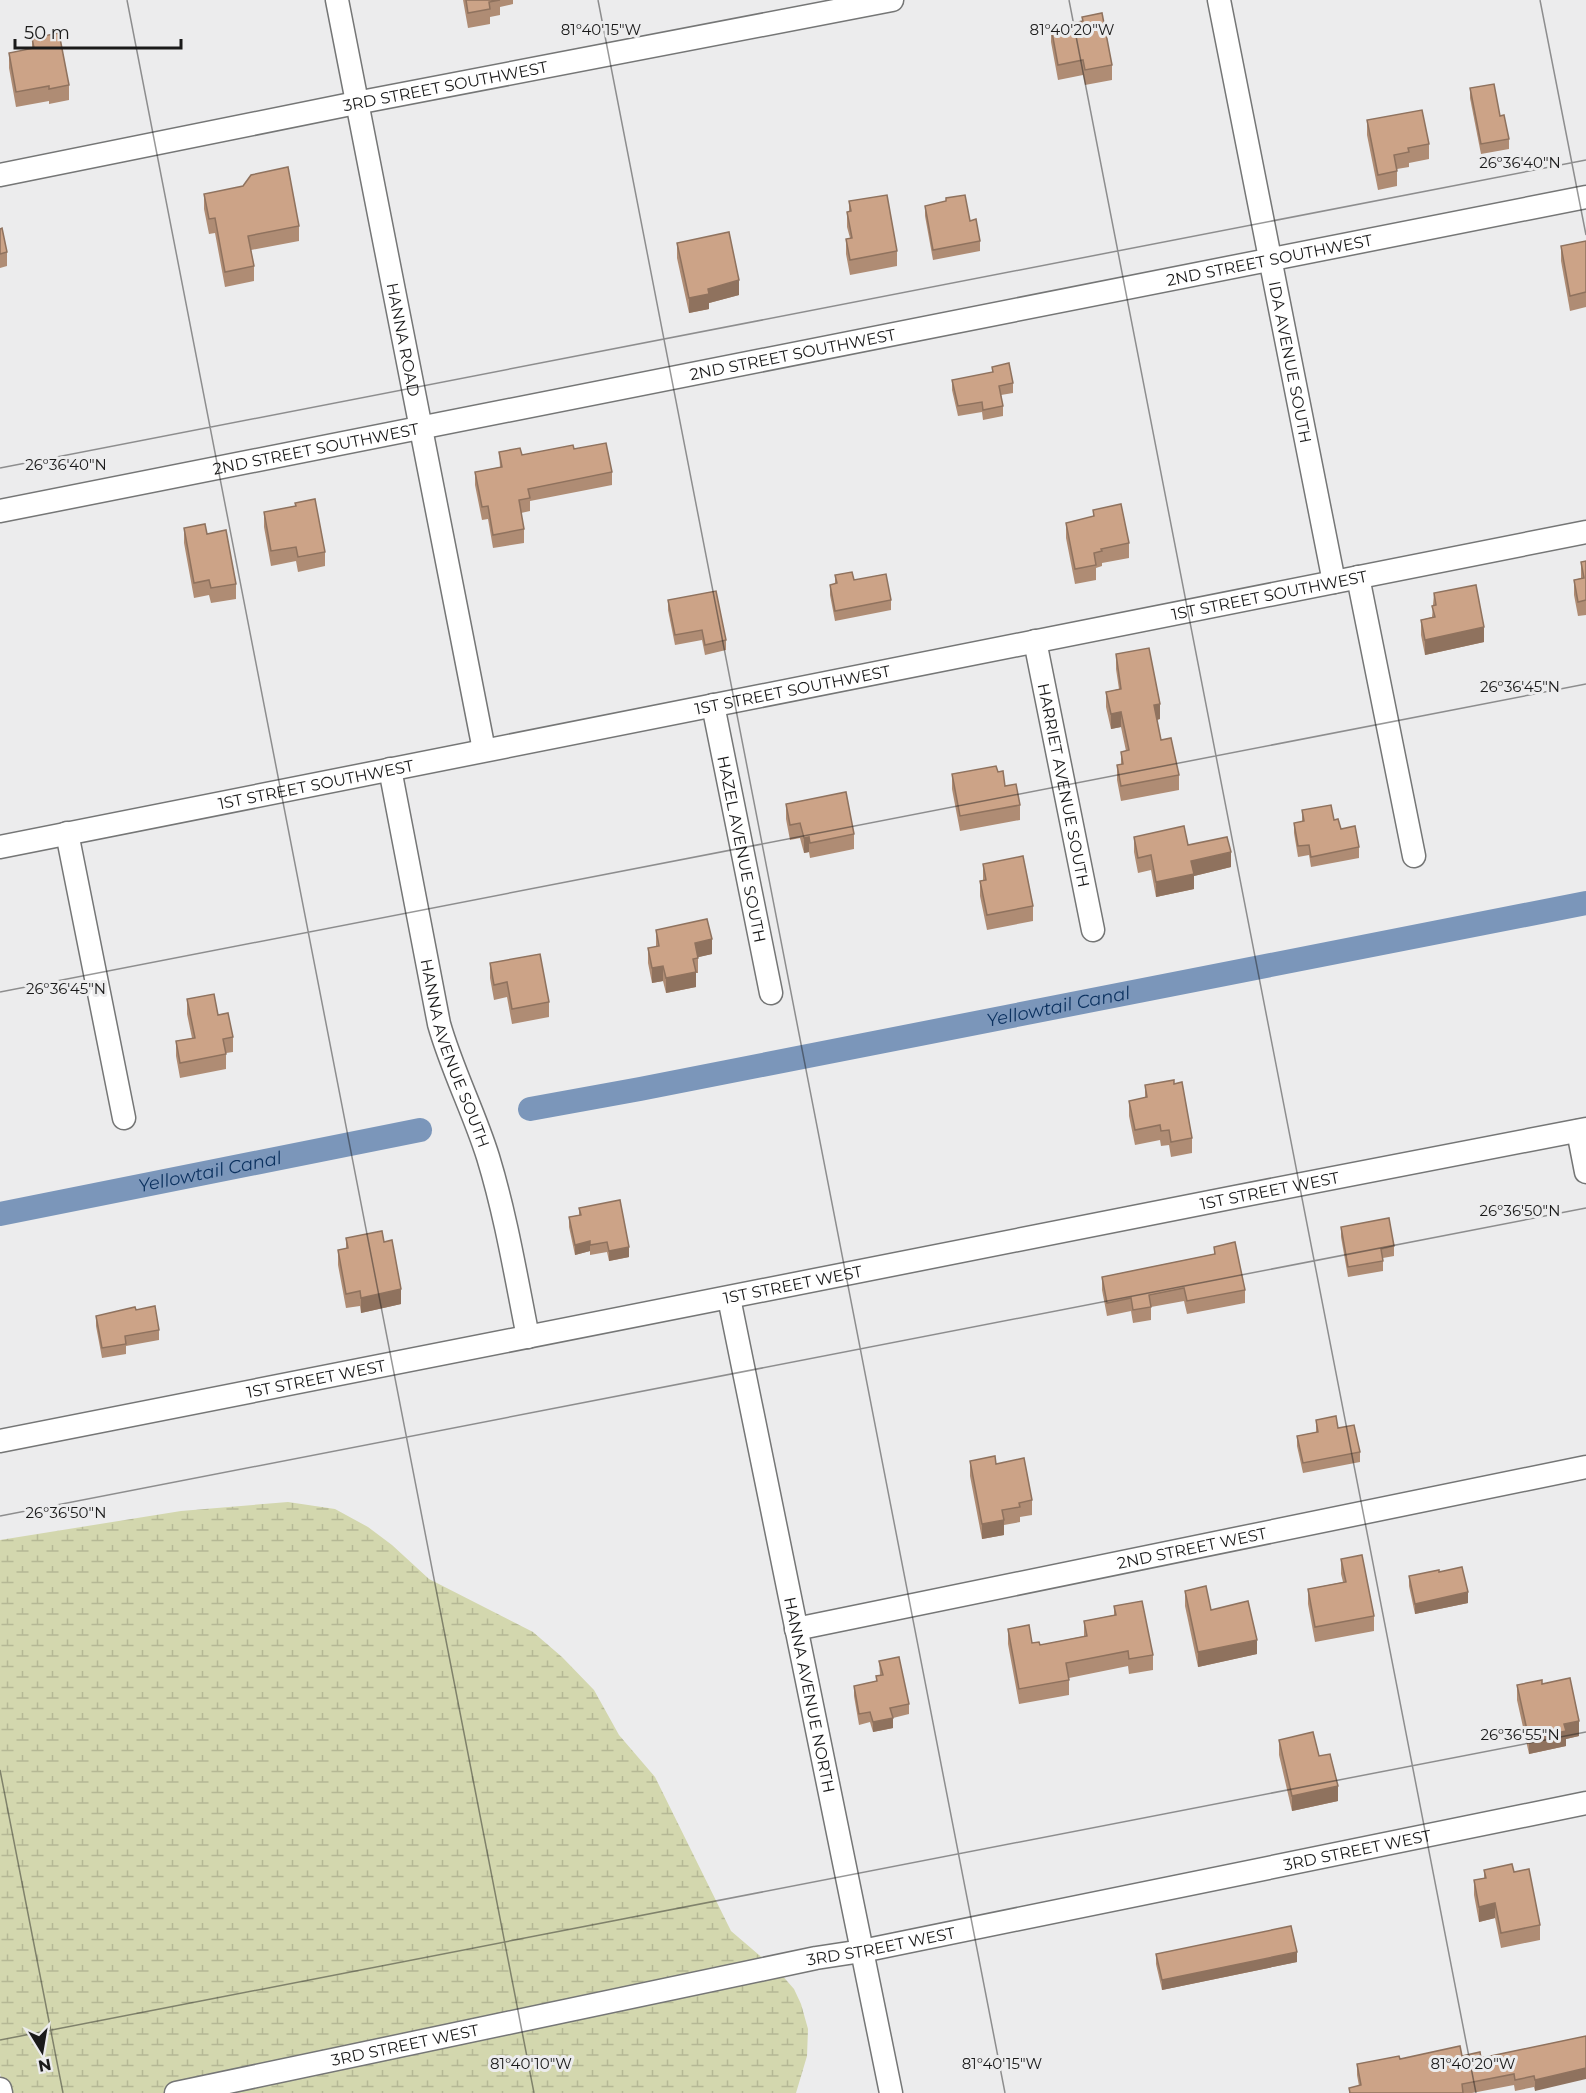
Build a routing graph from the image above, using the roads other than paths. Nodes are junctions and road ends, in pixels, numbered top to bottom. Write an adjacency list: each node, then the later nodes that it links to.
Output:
1 (337, 0): 4 (street, HANNA ROAD)
2 (892, 0): 4 (street, 3RD STREET SOUTHWEST)
3 (1219, 0): 7 (street, IDA AVENUE SOUTH)
4 (356, 104): 5 (street, 3RD STREET SOUTHWEST); 8 (street, HANNA ROAD)
5 (0, 175)
6 (1586, 197): 7 (street, 2ND STREET SOUTHWEST)
7 (1270, 259): 8 (street, 2ND STREET SOUTHWEST); 12 (street, IDA AVENUE SOUTH)
8 (421, 428): 9 (street, 2ND STREET SOUTHWEST); 15 (street, HANNA ROAD)
9 (0, 511)
10 (1586, 532): 11 (street, 1ST STREET SOUTHWEST)
11 (1358, 577): 12 (street, 1ST STREET SOUTHWEST); 19 (street)
12 (1334, 582): 13 (street, 1ST STREET SOUTHWEST)
13 (1035, 641): 14 (street, 1ST STREET SOUTHWEST); 20 (street, HARRIET AVENUE SOUTH)
14 (713, 705): 15 (street, 1ST STREET SOUTHWEST); 21 (street, HAZEL AVENUE SOUTH)
15 (484, 750): 16 (street, 1ST STREET SOUTHWEST)
16 (390, 769): 17 (street, 1ST STREET SOUTHWEST); 26 (street, HANNA AVENUE SOUTH)
17 (68, 833): 18 (street, 1ST STREET SOUTHWEST); 22 (street)
18 (0, 847)
19 (1414, 856)
20 (1093, 930)
21 (771, 993)
22 (124, 1118)
23 (1582, 1130): 24 (street); 25 (street, 1ST STREET WEST)
24 (1586, 1172)
25 (729, 1298): 26 (street, 1ST STREET WEST); 29 (street, HANNA AVENUE NORTH)
26 (528, 1336): 27 (street, 1ST STREET WEST)
27 (0, 1441)
28 (1586, 1467): 29 (street, 2ND STREET WEST)
29 (796, 1629): 31 (street, HANNA AVENUE NORTH)
30 (1586, 1803): 31 (street, 3RD STREET WEST)
31 (862, 1952): 32 (street, 3RD STREET WEST); 33 (street, HANNA AVENUE NORTH)
32 (176, 2093)
33 (891, 2093)

